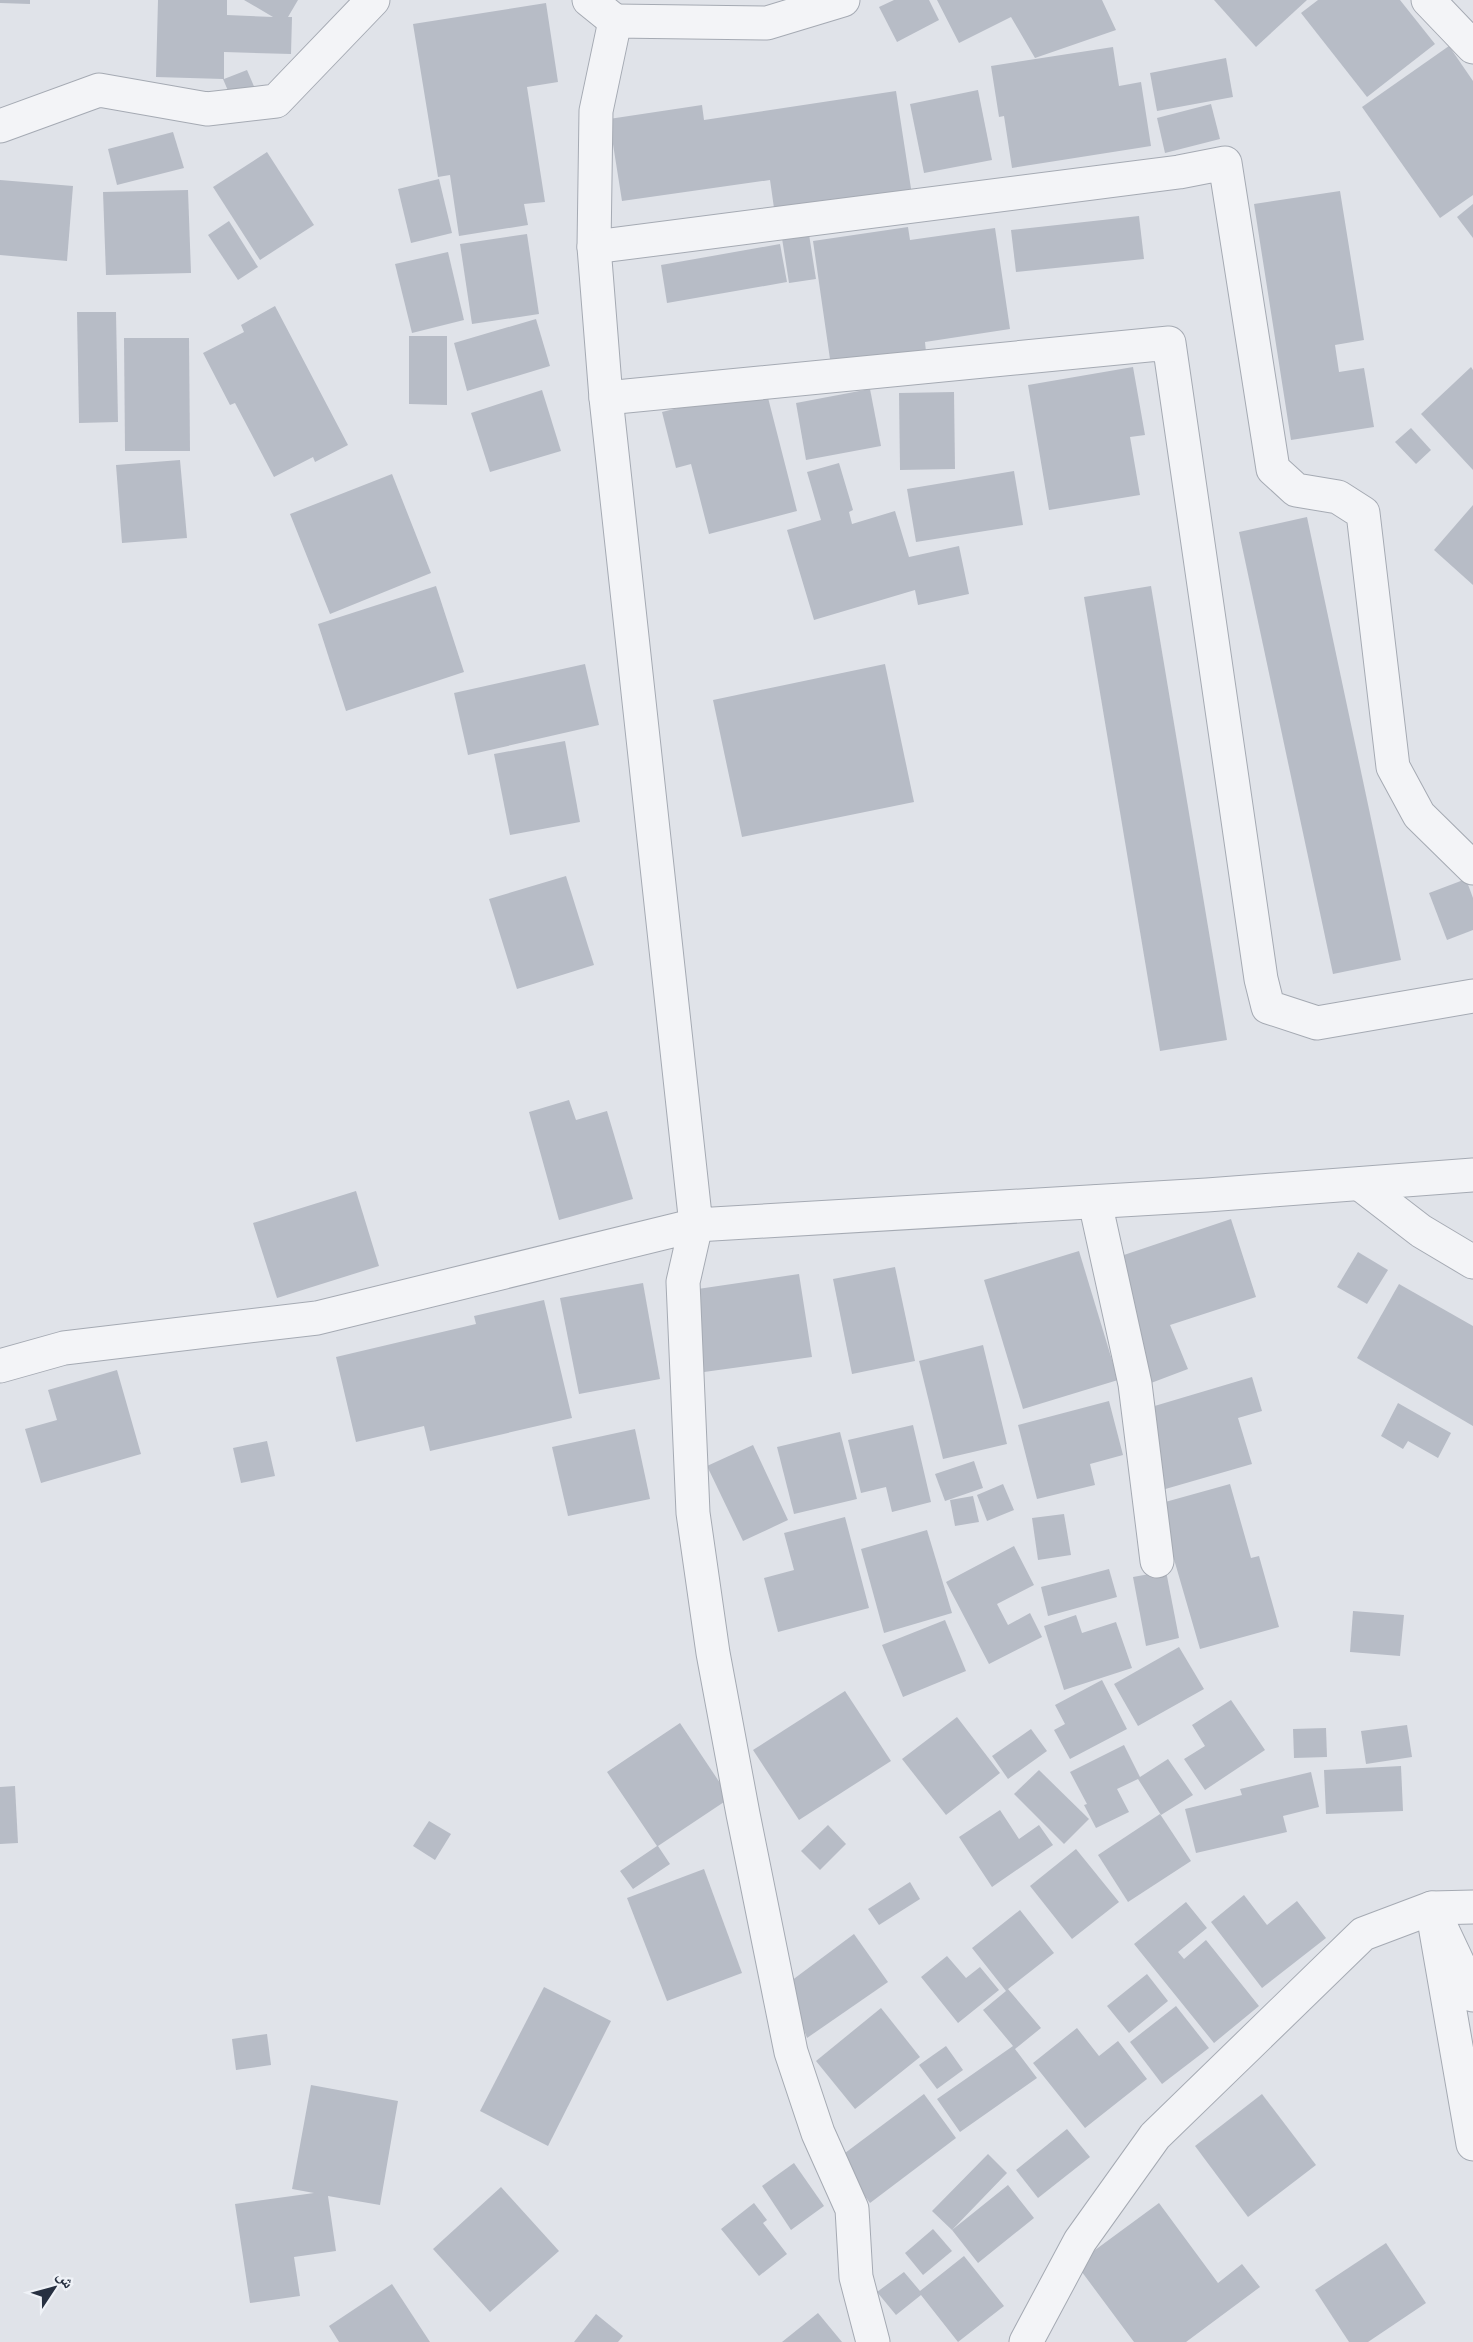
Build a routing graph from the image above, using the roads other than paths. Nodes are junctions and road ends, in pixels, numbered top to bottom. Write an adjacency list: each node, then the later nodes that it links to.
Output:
1 (373, 0): 7 (street)
2 (589, 0): 5 (street)
3 (843, 0): 5 (street)
4 (1428, 0): 6 (street)
5 (615, 21): 8 (street)
6 (1473, 46)
7 (0, 126)
8 (594, 247): 9 (street); 10 (street)
9 (606, 398): 11 (street); 15 (street)
10 (1473, 868)
11 (1473, 996)
12 (1473, 1175): 13 (street)
13 (1360, 1184): 14 (street); 16 (street)
14 (1095, 1202): 15 (street); 18 (street)
15 (696, 1225): 17 (street); 23 (street)
16 (1473, 1262)
17 (0, 1366)
18 (1157, 1561)
19 (1473, 1907): 20 (street)
20 (1432, 1908): 21 (street); 22 (street); 24 (street)
21 (1473, 1995)
22 (1473, 2144)
23 (873, 2342)
24 (1026, 2342)

